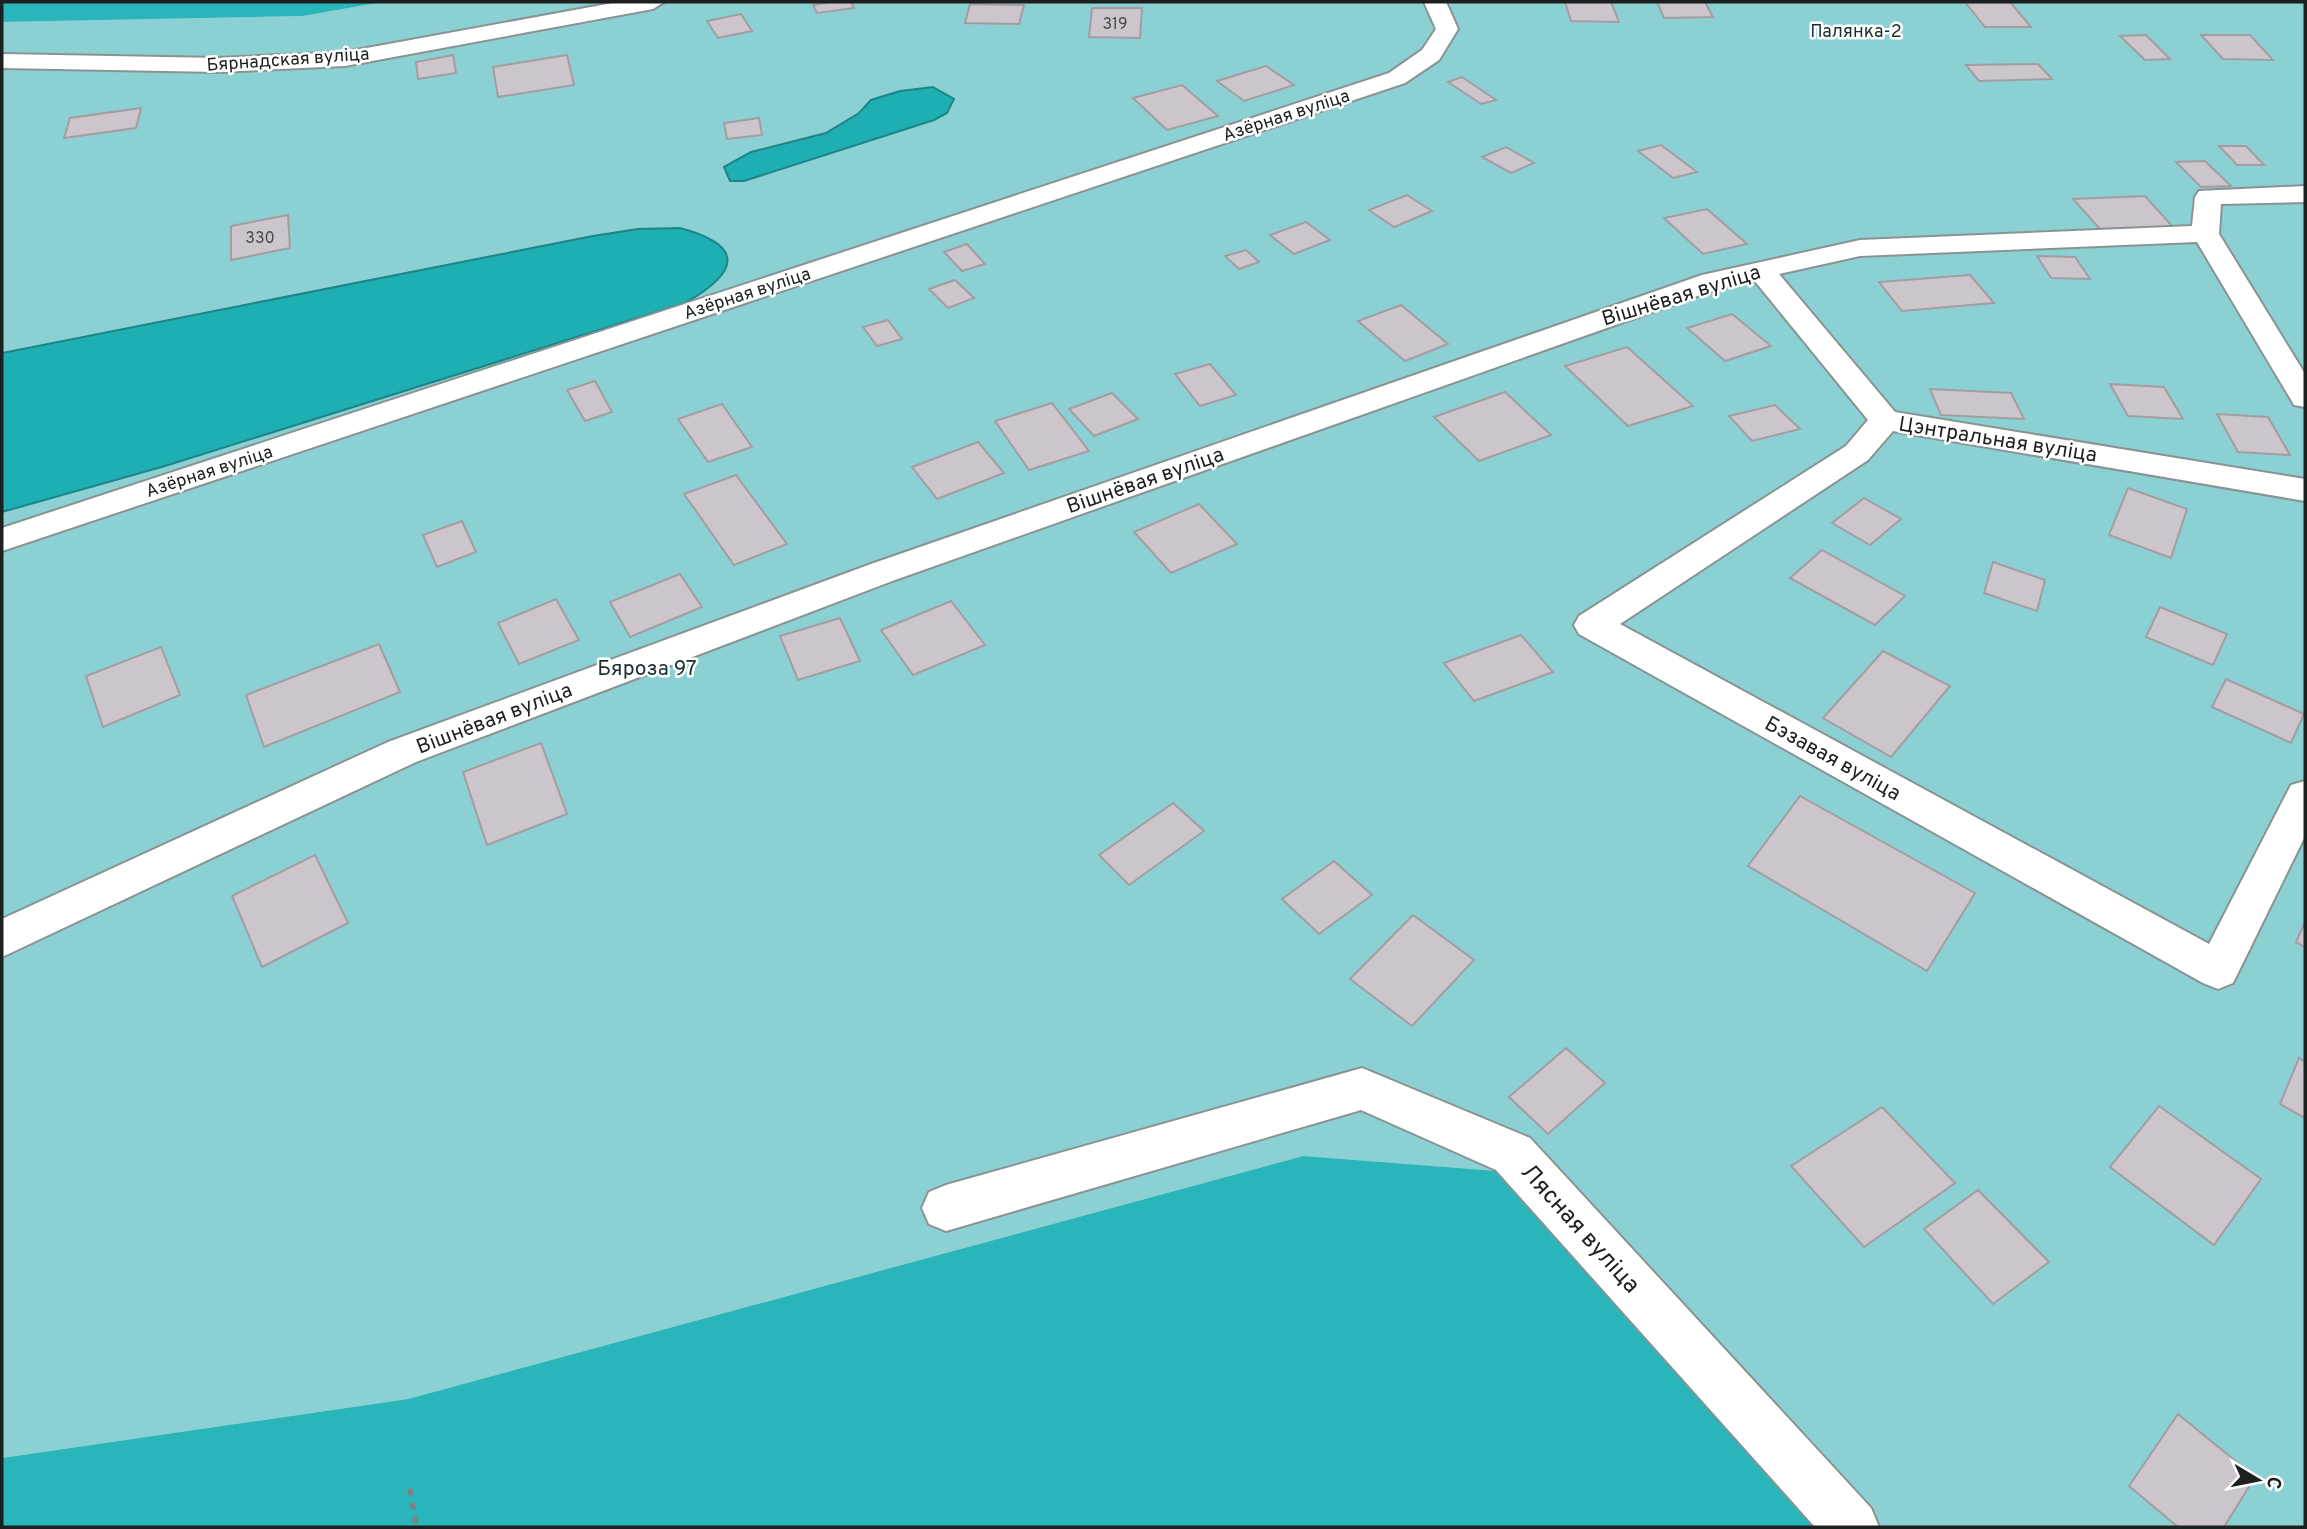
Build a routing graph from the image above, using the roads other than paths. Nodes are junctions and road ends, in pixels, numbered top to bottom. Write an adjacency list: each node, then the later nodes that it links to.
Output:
1 (653, 2): 3 (lane, Бярнадская вуліца)
2 (1435, 2): 10 (lane, Азёрная вуліца)
3 (2, 61)
4 (2305, 194): 5 (lane)
5 (2205, 234): 6 (lane, Вішнёвая вуліца); 7 (lane)
6 (1760, 269): 8 (lane, Цэнтральная вуліца); 12 (lane, Вішнёвая вуліца)
7 (2305, 398)
8 (1885, 420): 9 (lane, Цэнтральная вуліца); 11 (lane, Бэзавая вуліца)
9 (2305, 490)
10 (2, 540)
11 (2305, 796)
12 (2, 939)
13 (946, 1208): 14 (lane, Лясная вуліца)
14 (1852, 1527)

